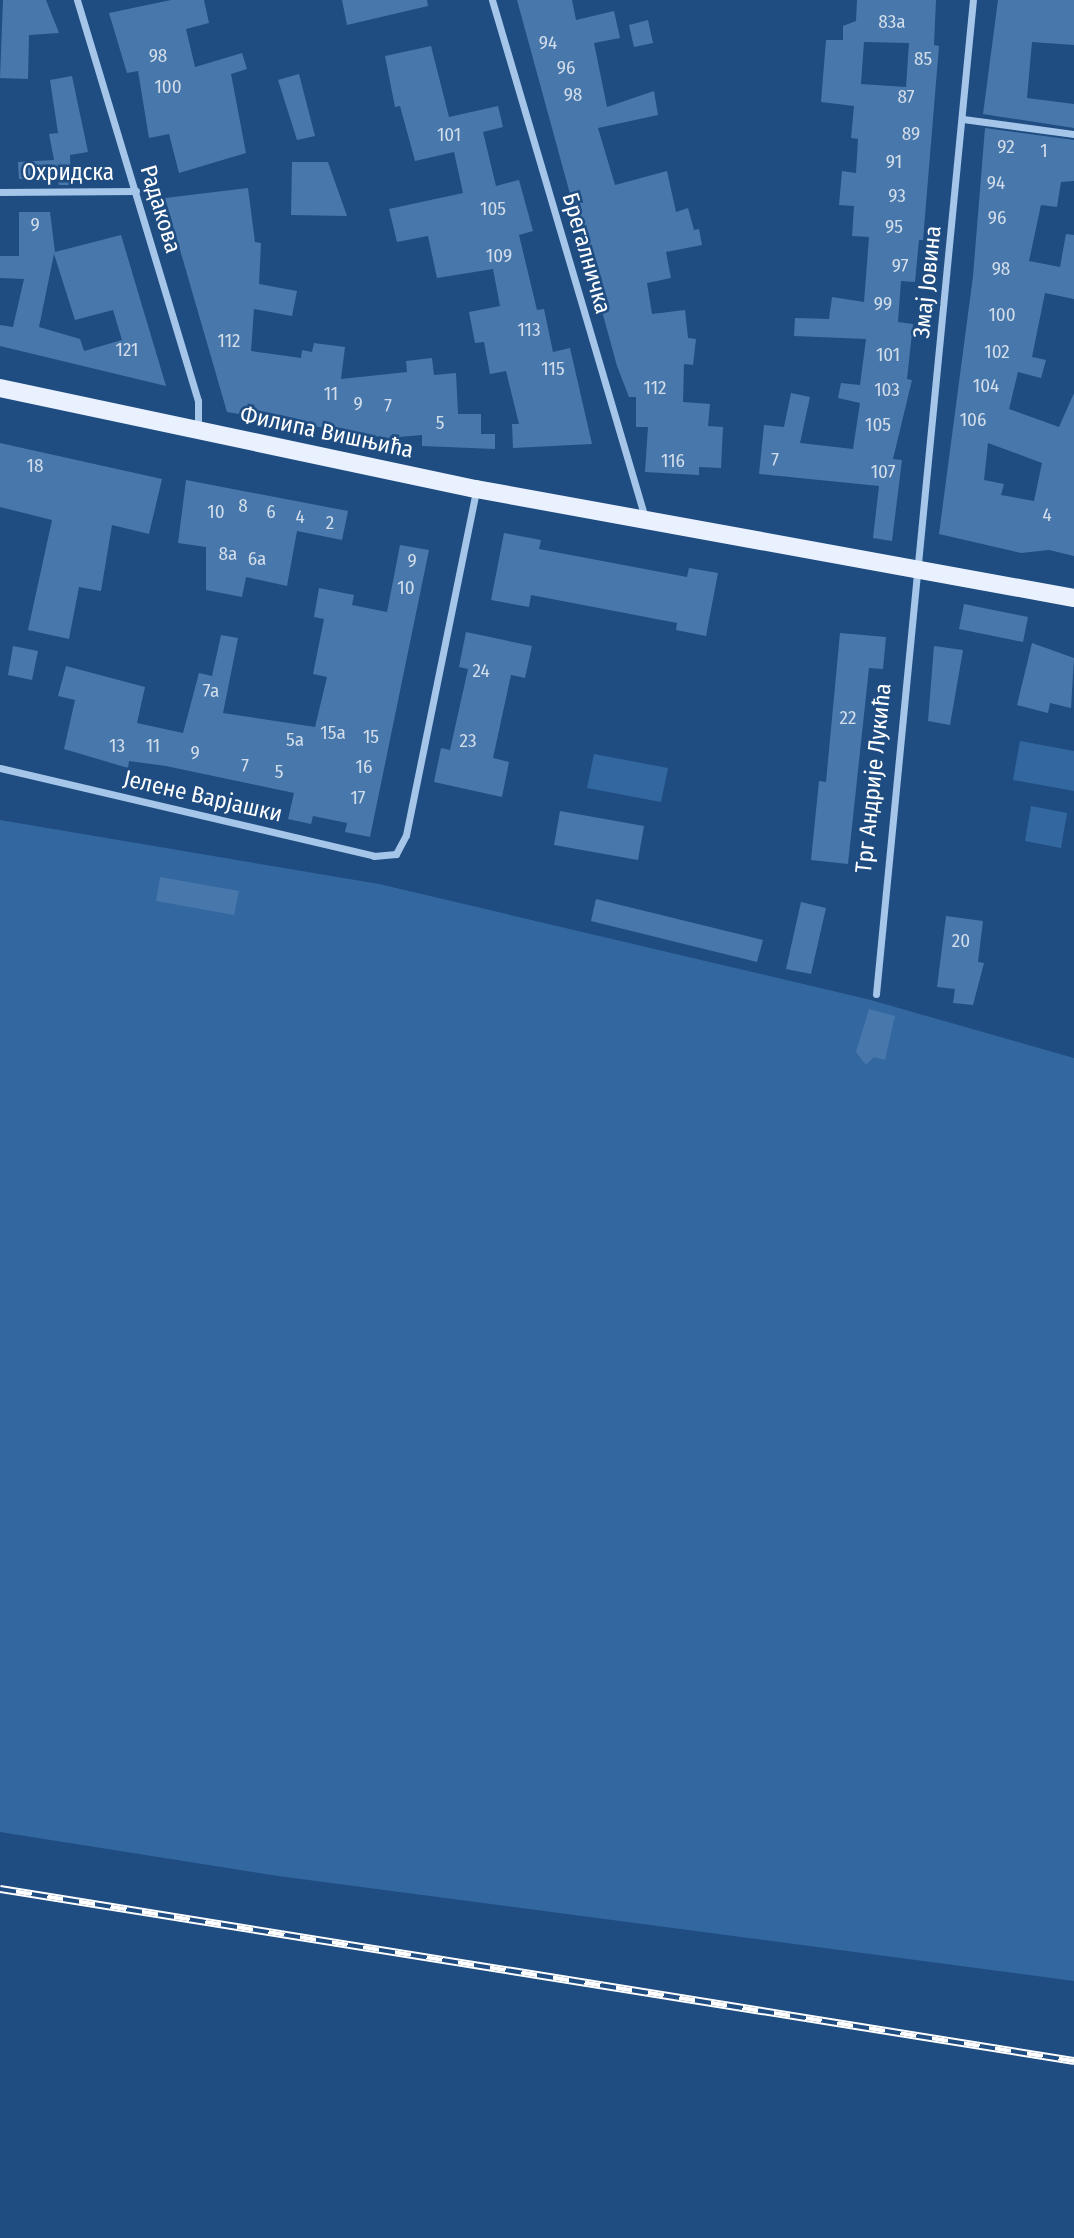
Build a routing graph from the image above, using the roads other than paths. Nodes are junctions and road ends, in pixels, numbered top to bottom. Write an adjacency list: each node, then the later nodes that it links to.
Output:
1 (77, 0): 6 (street, Радакова)
2 (492, 0): 11 (street, Брегалничка)
3 (973, 0): 4 (street, Змај Јовина)
4 (963, 119): 5 (street); 12 (street, Змај Јовина)
5 (1074, 134)
6 (136, 191): 7 (street, Охридска); 9 (street, Радакова)
7 (0, 192)
8 (0, 388): 9 (main road, Филипа Вишњића)
9 (198, 430): 10 (main road, Филипа Вишњића)
10 (476, 489): 11 (main road, Филипа Вишњића); 14 (street, Јелене Варјашки)
11 (645, 517): 12 (main road)
12 (918, 567): 13 (main road); 15 (street, Трг Андрије Лукића)
13 (1074, 598)
14 (0, 768)
15 (877, 994)

